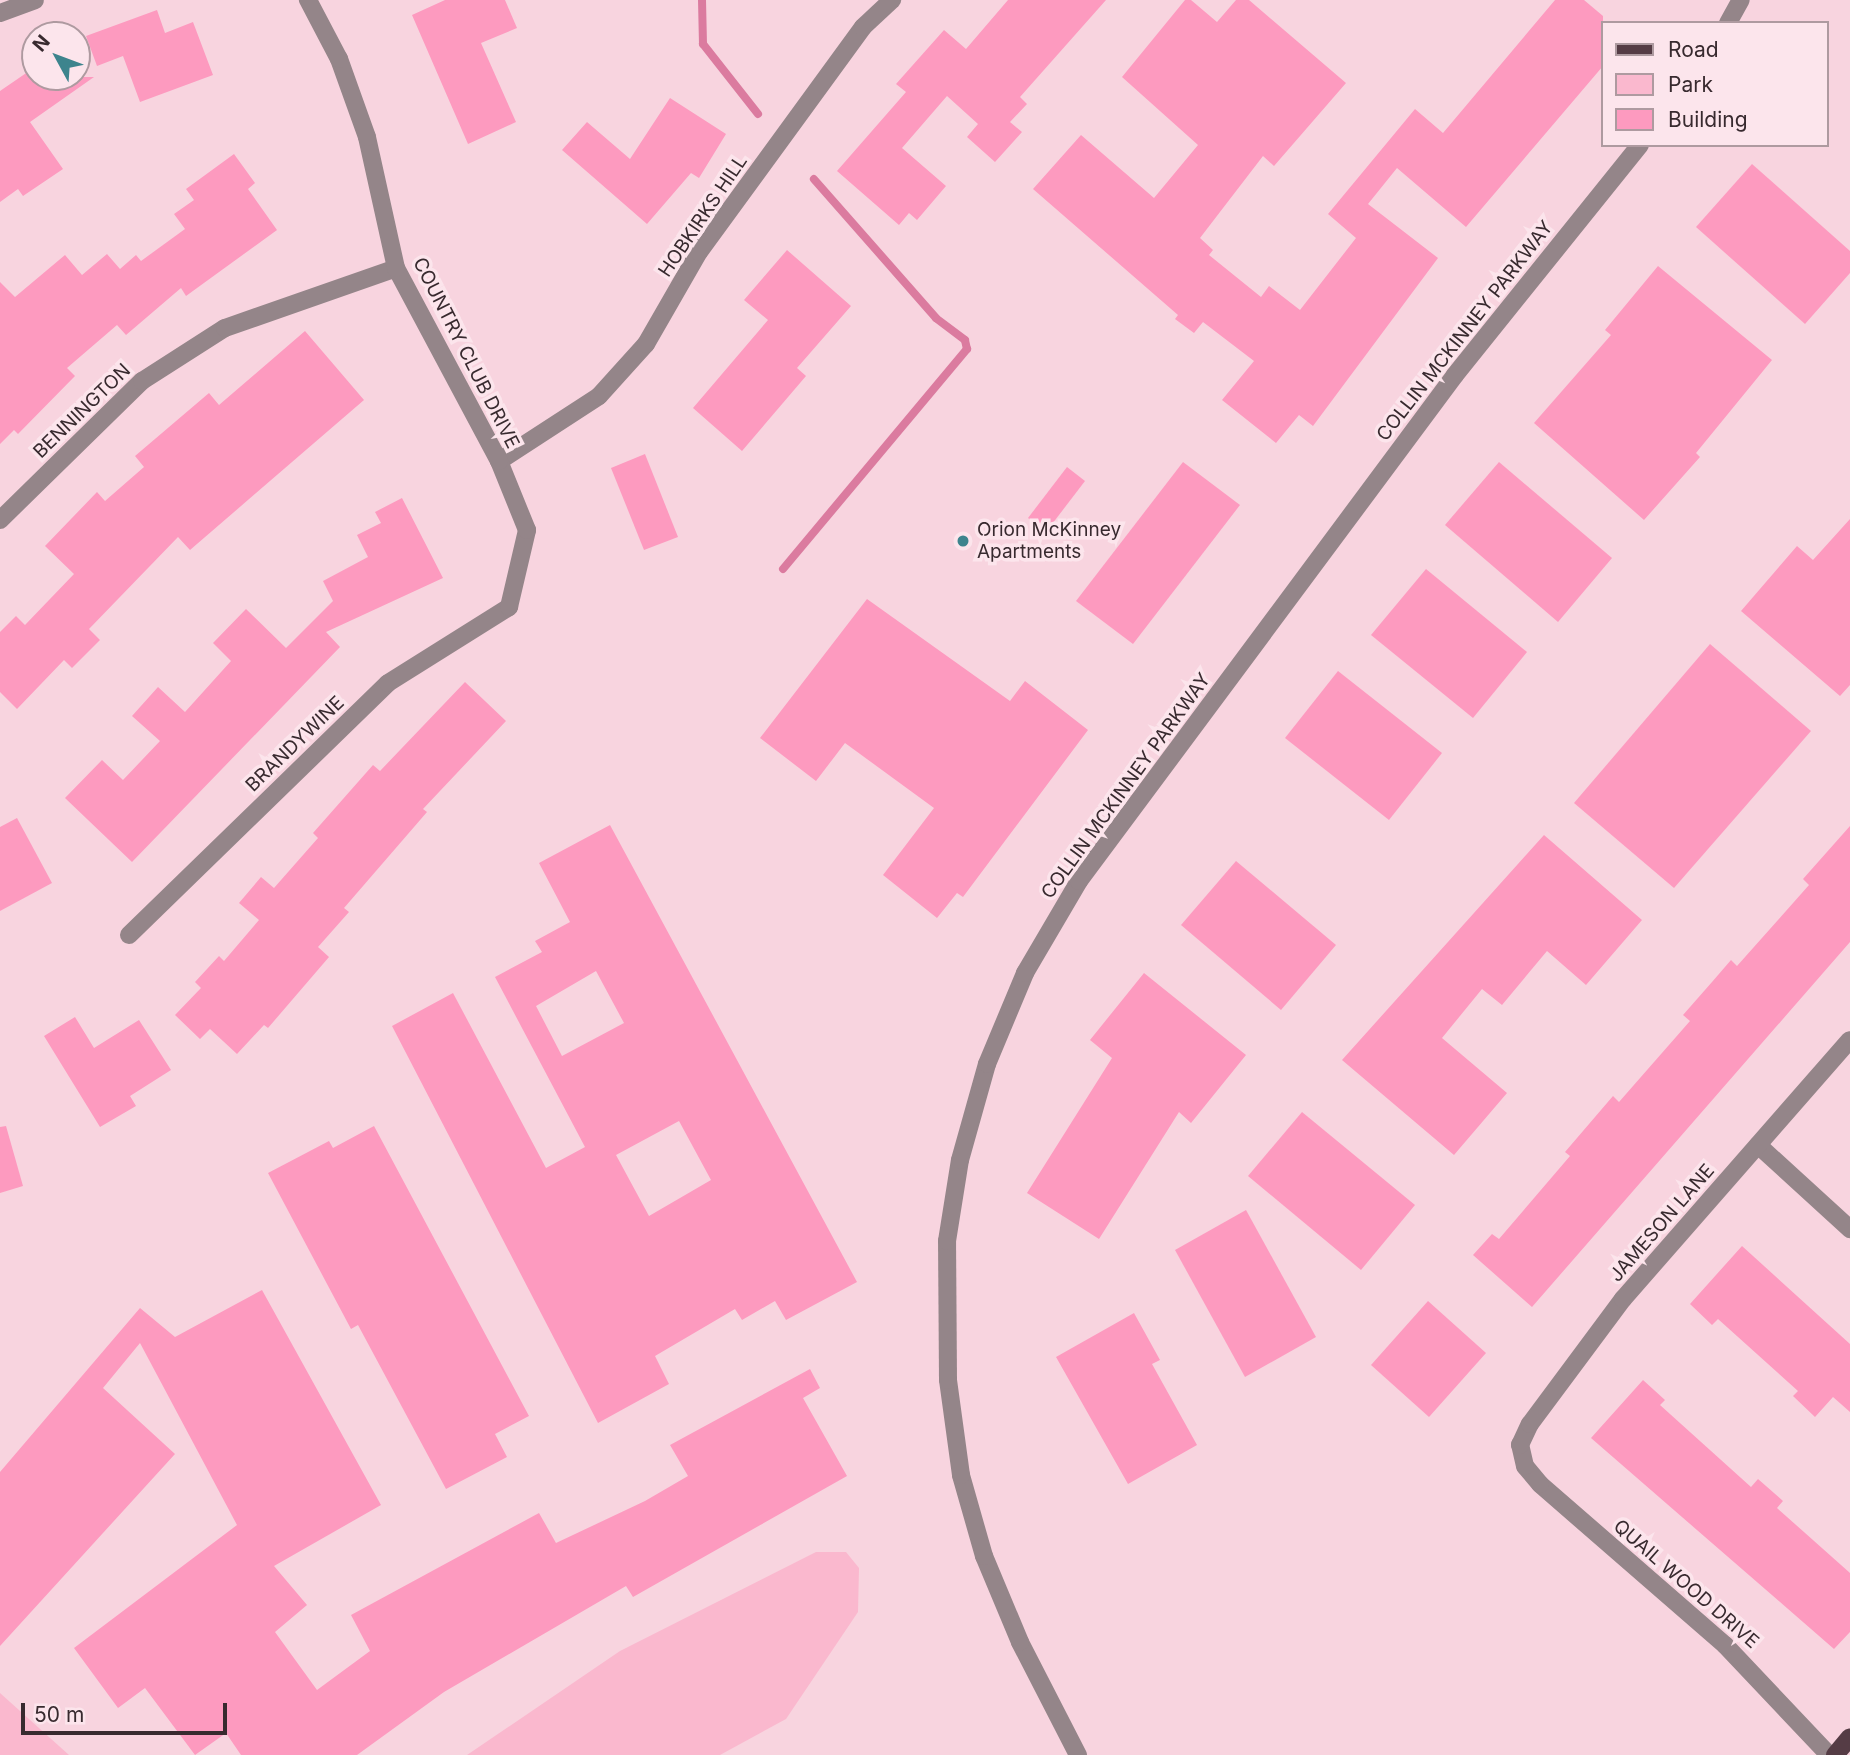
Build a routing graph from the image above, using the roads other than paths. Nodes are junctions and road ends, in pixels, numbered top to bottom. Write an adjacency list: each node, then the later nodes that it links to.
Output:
1 (35, 0): 5 (street)
2 (309, 0): 8 (street, COUNTRY CLUB DRIVE)
3 (892, 0): 9 (street, HOBKIRKS HILL)
4 (1741, 0): 6 (street)
5 (0, 13)
6 (1729, 21)
7 (1638, 147): 18 (street, COLLIN MCKINNEY PARKWAY)
8 (396, 268): 9 (street, COUNTRY CLUB DRIVE); 10 (street, BENNINGTON)
9 (499, 461): 11 (street, COUNTRY CLUB DRIVE)
10 (0, 520)
11 (509, 607): 12 (street, BRANDYWINE)
12 (129, 935)
13 (1850, 1040): 14 (street, JAMESON LANE)
14 (1758, 1145): 15 (street); 16 (street, JAMESON LANE)
15 (1850, 1229)
16 (1520, 1445): 19 (street, QUAIL WOOD DRIVE)
17 (1850, 1737): 20 (main road)
18 (1079, 1755)
19 (1829, 1755)
20 (1835, 1755)

